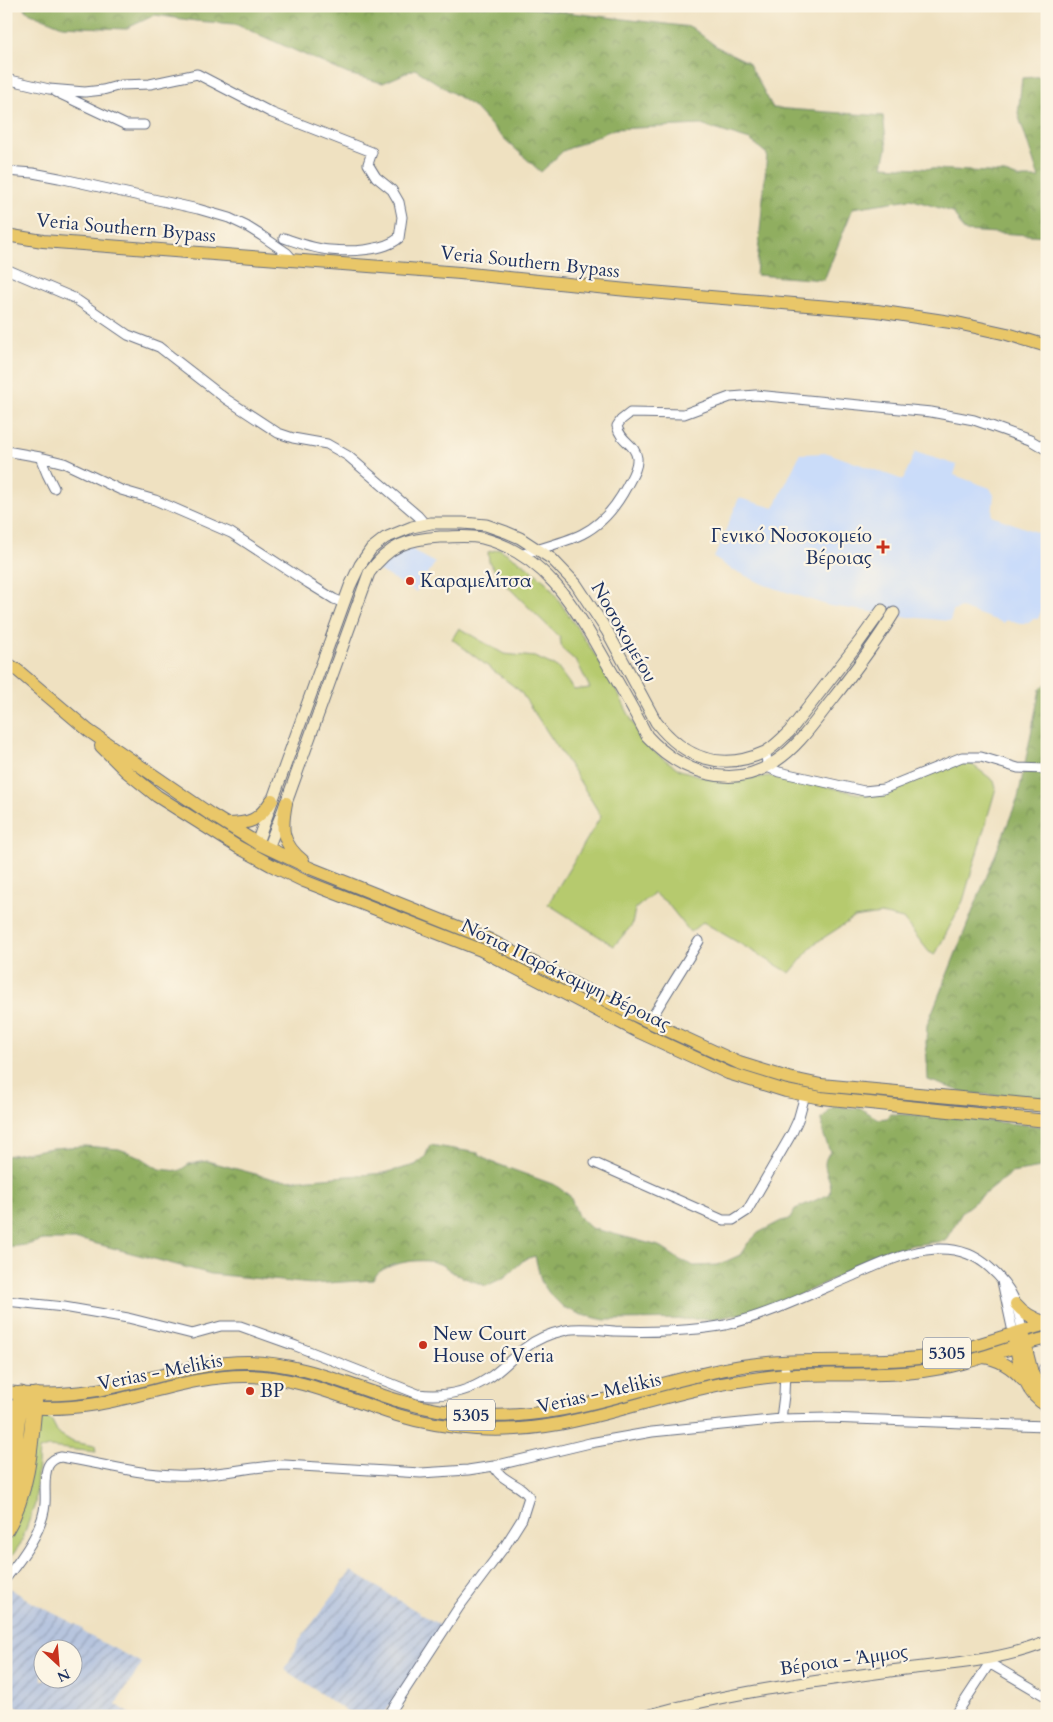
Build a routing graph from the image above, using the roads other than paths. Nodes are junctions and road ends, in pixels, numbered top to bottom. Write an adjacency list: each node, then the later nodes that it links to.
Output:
1 (6, 79): 2 (street)
2 (48, 89): 3 (street); 6 (street)
3 (144, 125)
4 (6, 171): 7 (street)
5 (6, 236): 7 (main road, Veria Southern Bypass)
6 (284, 238)
7 (293, 260): 9 (main road, Veria Southern Bypass)
8 (6, 269): 14 (street)
9 (1047, 346)
10 (1047, 450): 15 (street)
11 (6, 451): 12 (street)
12 (40, 457): 13 (street); 17 (street)
13 (54, 488)
14 (425, 524): 15 (street, Νοσοκομείου); 17 (street, Νοσοκομείου)
15 (536, 549): 16 (street); 22 (street, Νοσοκομείου)
16 (520, 555): 23 (street, Νοσοκομείου); 26 (street, Νοσοκομείου)
17 (344, 603): 25 (street, Νοσοκομείου)
18 (882, 610): 22 (street, Νοσοκομείου)
19 (894, 613): 23 (street, Νοσοκομείου)
20 (6, 663): 21 (main road, Νότια Παράκαμψη Βέροιας)
21 (89, 731): 27 (main road, Νότια Παράκαμψη Βέροιας); 28 (main road, Νότια Παράκαμψη Βέροιας)
22 (766, 751): 23 (street)
23 (767, 767): 24 (street)
24 (1047, 769)
25 (272, 800): 27 (main road); 28 (street, Νοσοκομείου)
26 (286, 802): 28 (street, Νοσοκομείου); 29 (main road)
27 (226, 824): 28 (main road, Νότια Παράκαμψη Βέροιας)
28 (260, 849): 29 (main road, Νότια Παράκαμψη Βέροιας); 32 (main road, Νότια Παράκαμψη Βέροιας)
29 (310, 868): 31 (main road, Νότια Παράκαμψη Βέροιας)
30 (699, 941): 31 (street)
31 (650, 1022): 33 (main road, Νότια Παράκαμψη Βέροιας)
32 (805, 1095): 34 (main road, Νότια Παράκαμψη Βέροιας); 35 (street)
33 (1047, 1106)
34 (1047, 1121)
35 (594, 1163)
36 (1002, 1280): 37 (street); 38 (street); 40 (street)
37 (6, 1301)
38 (1016, 1304): 39 (main road); 40 (street)
39 (1047, 1323): 40 (main road, 5305)
40 (1017, 1331): 42 (main road); 44 (main road, Verias - Melikis / 5305)
41 (1047, 1338): 42 (main road, 5305); 45 (main road)
42 (1020, 1345): 43 (main road, Verias - Melikis / 5305); 45 (main road)
43 (983, 1357): 45 (main road); 46 (main road, Verias - Melikis / 5305)
44 (784, 1361): 46 (street); 47 (main road, Verias - Melikis / 5305)
45 (1037, 1373): 48 (main road)
46 (785, 1375): 47 (main road, Verias - Melikis / 5305); 49 (street)
47 (20, 1400): 52 (highway); 55 (highway)
48 (1047, 1404)
49 (781, 1419): 51 (street); 53 (street)
50 (6, 1420): 52 (highway)
51 (1047, 1426)
52 (16, 1435): 54 (highway)
53 (494, 1466): 56 (street); 62 (street)
54 (6, 1504)
55 (6, 1530)
56 (6, 1578)
57 (1047, 1642): 58 (street, Βέροια - Άμμος)
58 (985, 1661): 59 (street); 63 (street, Βέροια - Άμμος); 64 (street)
59 (1047, 1697)
60 (6, 1713): 61 (street)
61 (10, 1716)
62 (388, 1716)
63 (647, 1716)
64 (955, 1716)

